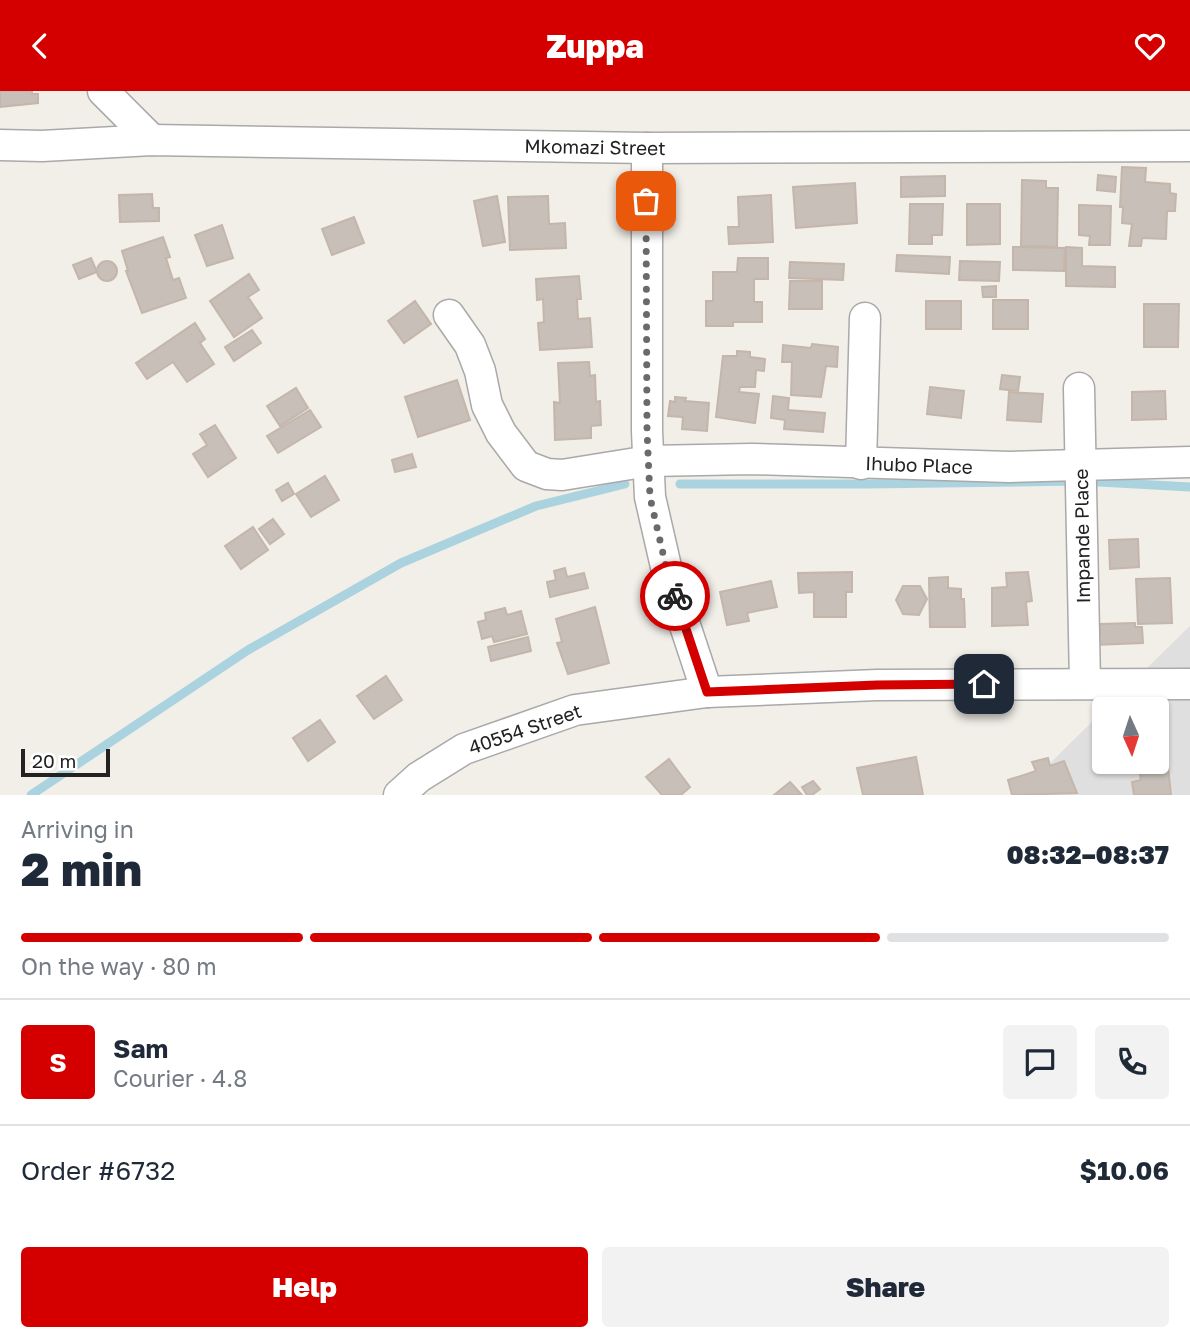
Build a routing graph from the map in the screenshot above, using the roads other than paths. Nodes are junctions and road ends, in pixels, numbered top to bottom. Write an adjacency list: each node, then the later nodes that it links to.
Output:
1 (103, 91): 2 (street)
2 (152, 140): 3 (street, Mkomazi Street); 5 (street, Mkomazi Street)
3 (0, 145)
4 (1190, 146): 5 (street, Mkomazi Street)
5 (647, 148): 9 (street)
6 (449, 315): 9 (street, Ihubo Place)
7 (866, 318): 11 (street)
8 (1079, 388): 12 (street, Impande Place)
9 (649, 461): 11 (street, Ihubo Place); 15 (street)
10 (1190, 462): 12 (street, Ihubo Place)
11 (861, 464): 12 (street, Ihubo Place)
12 (1080, 466): 13 (street, Impande Place)
13 (1085, 683): 14 (street, 40554 Street); 15 (street, 40554 Street)
14 (1190, 684)
15 (707, 692): 16 (street, 40554 Street)
16 (399, 795)

